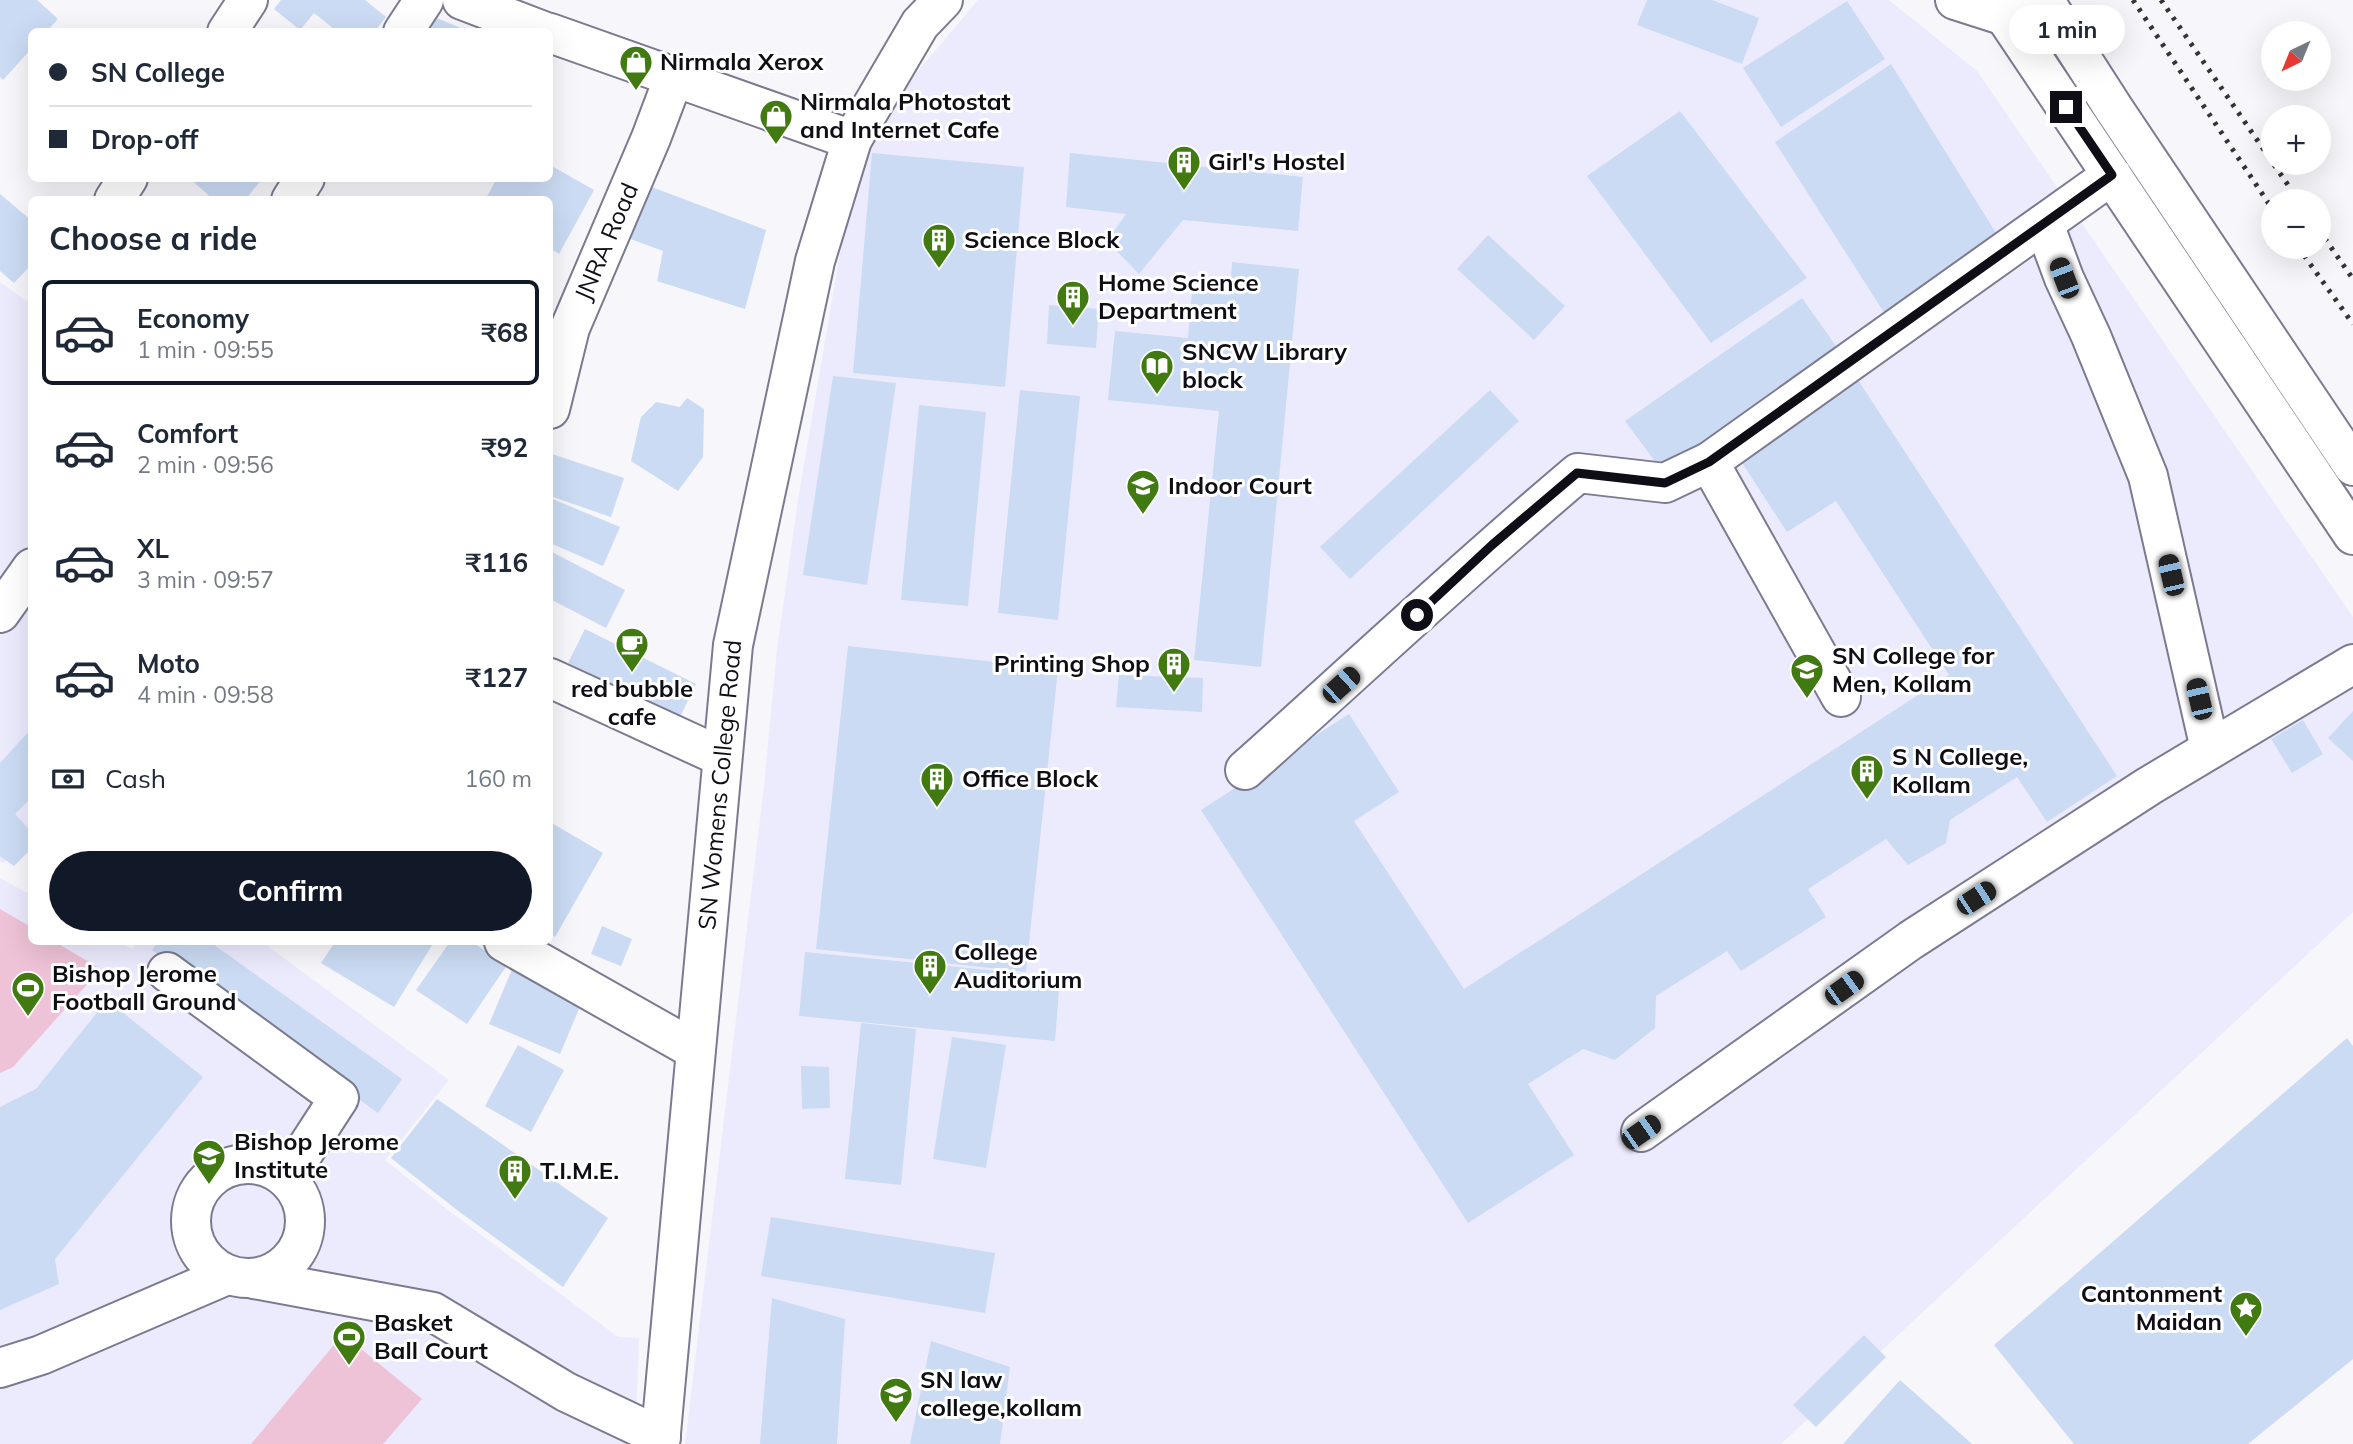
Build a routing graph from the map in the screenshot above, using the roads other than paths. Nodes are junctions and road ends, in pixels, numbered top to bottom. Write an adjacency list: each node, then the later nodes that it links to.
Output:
1 (248, 0): 8 (street)
2 (424, 0): 9 (street)
3 (462, 0): 10 (street)
4 (943, 0): 13 (street, SN Womens College Road)
5 (1955, 0): 7 (street)
6 (2045, 0): 18 (street)
7 (2007, 5): 14 (street)
8 (229, 28)
9 (406, 28)
10 (537, 28)
11 (553, 34): 12 (street)
12 (674, 77): 13 (street); 16 (street, JNRA Road)
13 (852, 140): 26 (street, SN Womens College Road)
14 (2112, 175): 15 (street); 19 (street)
15 (2044, 225): 17 (street); 25 (street)
16 (553, 397)
17 (1709, 462): 24 (street); 27 (street)
18 (2353, 466)
19 (2353, 535)
20 (28, 574): 21 (street)
21 (0, 613)
22 (2353, 664): 25 (street)
23 (553, 679): 26 (street)
24 (1842, 697)
25 (2210, 749): 31 (street)
26 (722, 757): 30 (street, SN Womens College Road)
27 (1245, 770)
28 (510, 945): 30 (street)
29 (167, 972): 32 (street)
30 (695, 1050): 35 (street, SN Womens College Road)
31 (1641, 1132)
32 (283, 1175): 33 (street); 33 (street)
33 (240, 1277): 34 (street); 35 (street)
34 (0, 1368)
35 (660, 1440)

